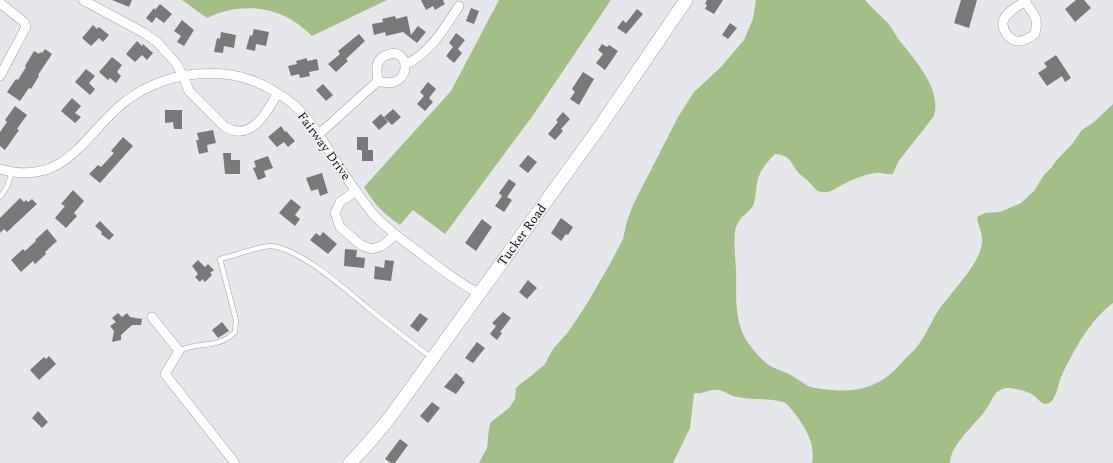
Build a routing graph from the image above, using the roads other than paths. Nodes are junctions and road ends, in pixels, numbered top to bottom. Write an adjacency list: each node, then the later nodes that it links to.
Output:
1 (83, 0): 7 (street)
2 (686, 0): 16 (main road, Tucker Road)
3 (0, 3): 6 (street)
4 (459, 6): 5 (street)
5 (405, 65): 8 (street); 8 (street)
6 (0, 76)
7 (183, 76): 9 (street, Fairway Drive); 9 (street); 12 (street, Fairway Drive)
8 (378, 81): 10 (street)
9 (277, 94): 10 (street, Fairway Drive)
10 (318, 135): 13 (street, Fairway Drive)
11 (0, 170): 12 (street, Fairway Drive)
12 (12, 172): 14 (lane)
13 (356, 191): 15 (street, Fairway Drive); 15 (street)
14 (0, 197)
15 (395, 234): 16 (street, Fairway Drive)
16 (479, 293): 19 (main road, Tucker Road)
17 (152, 316): 18 (street)
18 (179, 351): 19 (lane); 20 (street)
19 (433, 358): 21 (main road, Tucker Road)
20 (235, 463)
21 (350, 463)

